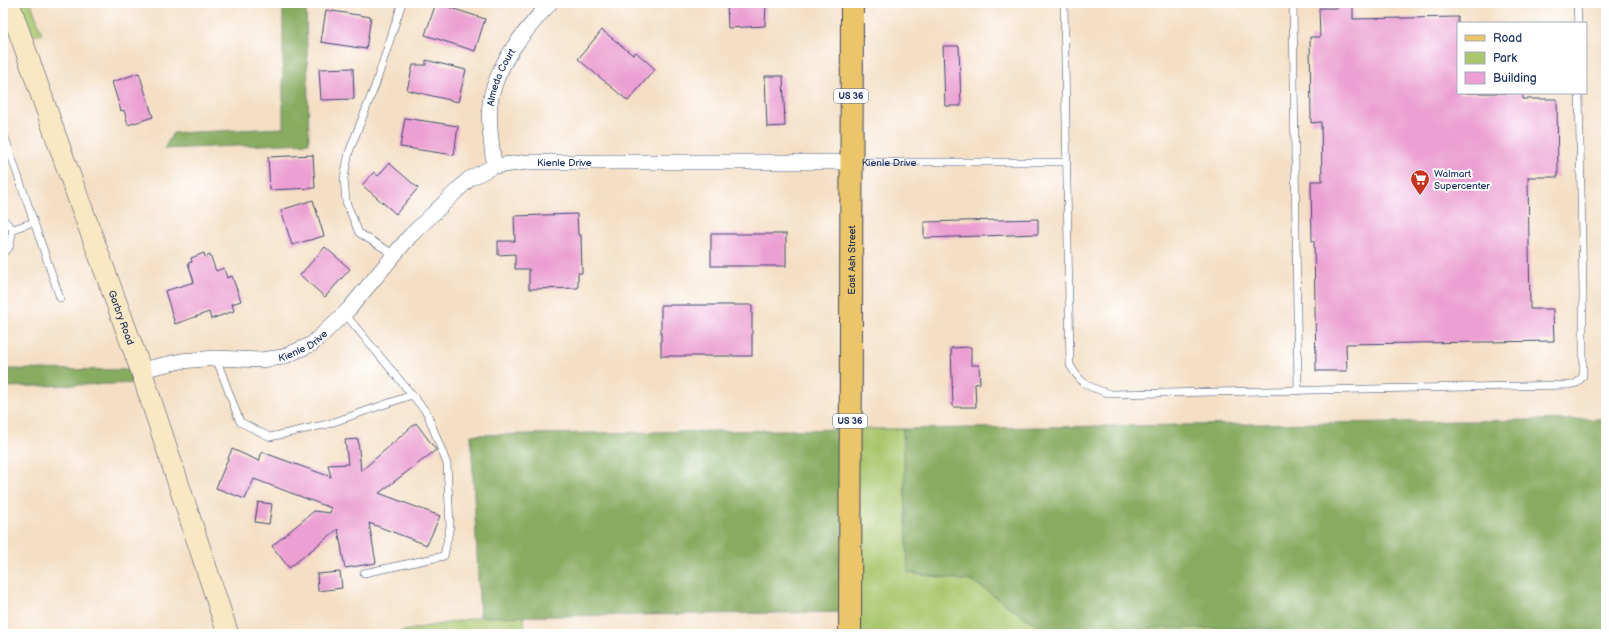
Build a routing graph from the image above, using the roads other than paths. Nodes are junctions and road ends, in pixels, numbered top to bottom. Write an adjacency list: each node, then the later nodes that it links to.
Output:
1 (9, 3): 22 (street, Garbry Road)
2 (402, 3): 18 (lane)
3 (550, 3): 13 (street, Almeda Court)
4 (852, 3): 11 (main road, East Ash Street / US 36)
5 (1064, 3): 12 (lane)
6 (1293, 3): 23 (lane)
7 (1577, 3): 8 (lane)
8 (1578, 22)
9 (1579, 94): 23 (lane)
10 (3, 132): 15 (lane)
11 (852, 162): 12 (lane, Kienle Drive); 13 (street, Kienle Drive); 27 (main road, East Ash Street / US 36)
12 (1066, 162): 23 (lane)
13 (494, 166): 18 (street, Kienle Drive)
14 (3, 218): 16 (lane)
15 (34, 222): 16 (lane); 19 (lane)
16 (13, 229): 17 (lane)
17 (3, 253)
18 (395, 256): 20 (street, Kienle Drive)
19 (60, 298)
20 (345, 314): 21 (street, Kienle Drive); 24 (lane)
21 (216, 358): 22 (street, Kienle Drive); 24 (lane)
22 (141, 370): 26 (street, Garbry Road)
23 (1298, 390)
24 (412, 395): 25 (lane)
25 (364, 574)
26 (228, 634)
27 (850, 634)

